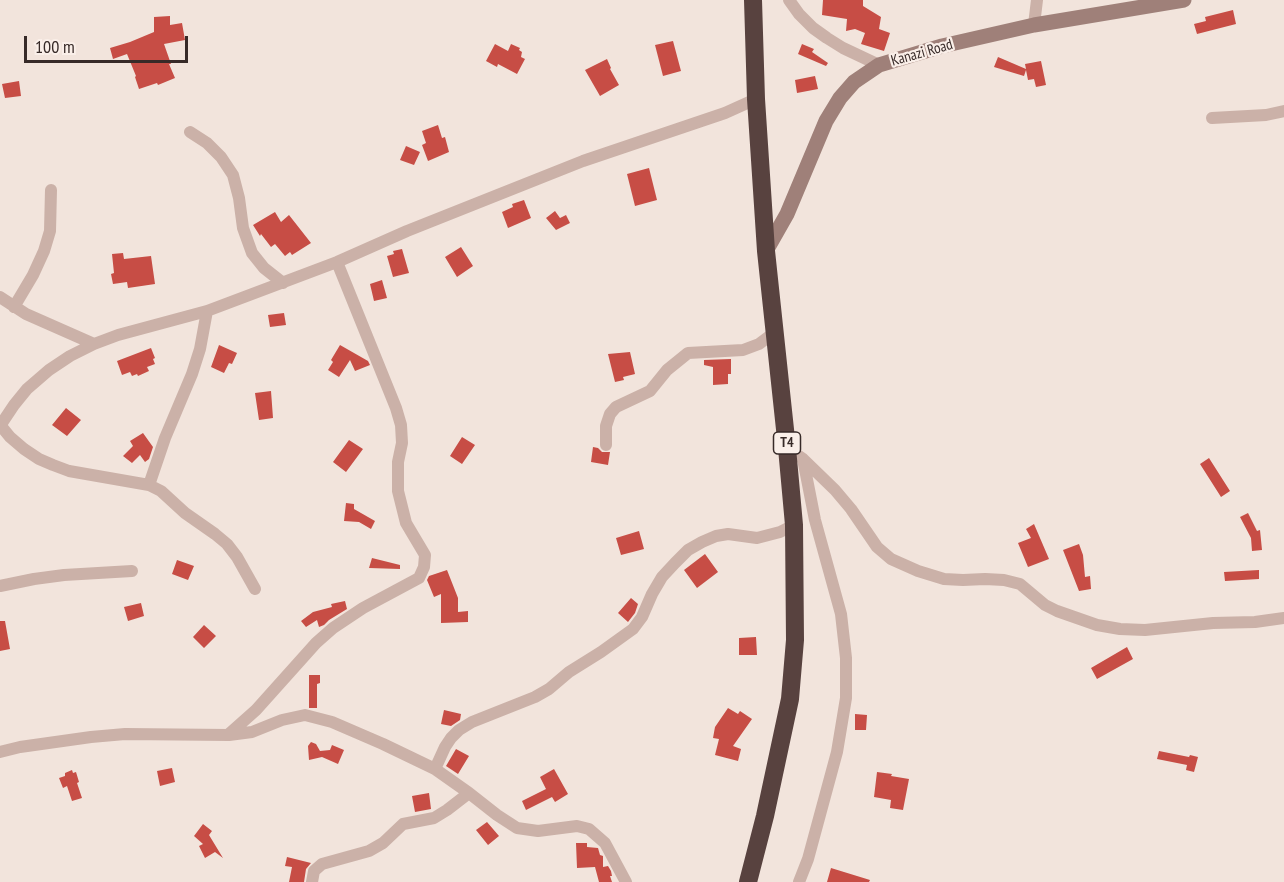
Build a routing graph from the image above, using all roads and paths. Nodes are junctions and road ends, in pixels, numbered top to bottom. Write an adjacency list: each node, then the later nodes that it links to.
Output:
1 (753, 0): 8 (highway, T4)
2 (789, 0): 7 (street)
3 (1037, 0): 6 (street)
4 (1184, 0): 5 (main road, Kanazi Road)
5 (1167, 2): 6 (main road, Kanazi Road)
6 (1034, 25): 7 (main road, Kanazi Road)
7 (879, 65): 13 (main road, Kanazi Road)
8 (756, 99): 13 (highway, T4); 14 (street)
9 (1284, 111): 10 (street)
10 (1212, 118)
11 (190, 132): 15 (street)
12 (51, 190): 17 (street)
13 (766, 251): 19 (highway, T4)
14 (337, 261): 15 (street); 31 (street)
15 (283, 283): 18 (street)
16 (0, 297): 17 (street)
17 (14, 307): 20 (street)
18 (207, 311): 20 (street); 25 (street)
19 (775, 332): 22 (street); 23 (highway, T4)
20 (94, 344): 21 (street)
21 (0, 426): 25 (street)
22 (606, 445)
23 (788, 448): 24 (street); 26 (highway, T4)
24 (803, 459): 30 (street); 38 (street)
25 (149, 486): 29 (street)
26 (794, 525): 33 (street); 37 (highway, T4)
27 (132, 571): 28 (street)
28 (0, 586)
29 (255, 589)
30 (1284, 618)
31 (229, 735): 32 (street); 33 (street)
32 (0, 752)
33 (435, 769): 34 (street)
34 (469, 793): 35 (street); 36 (street)
35 (312, 882)
36 (626, 882)
37 (748, 882)
38 (799, 882)

